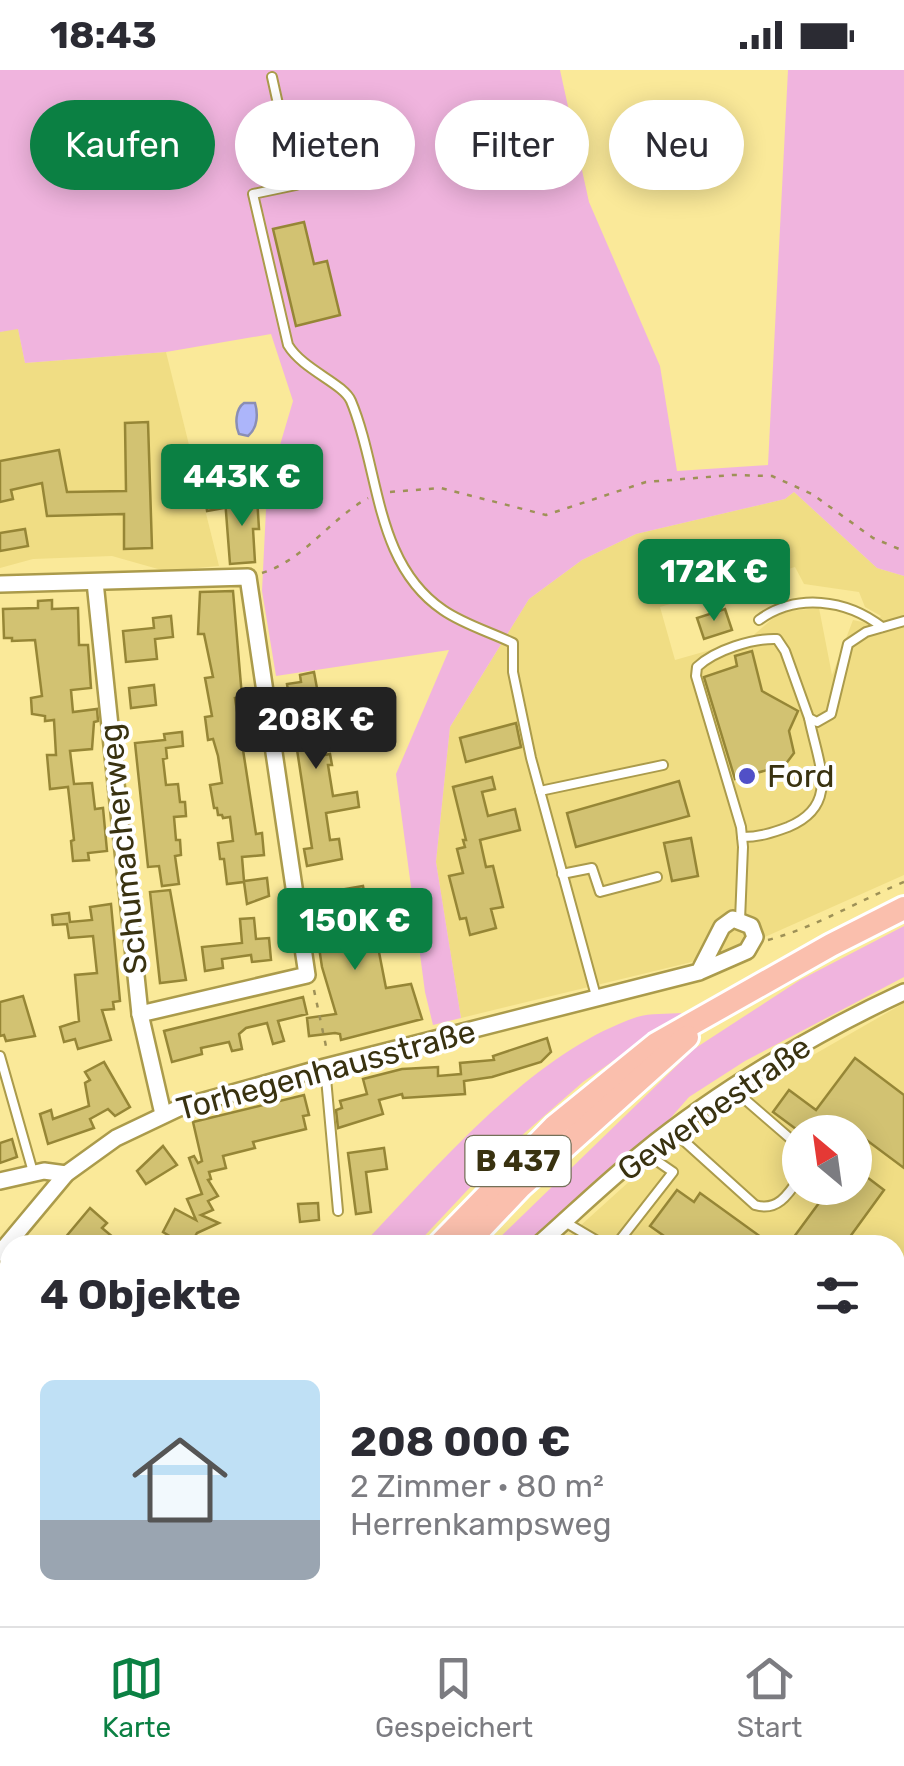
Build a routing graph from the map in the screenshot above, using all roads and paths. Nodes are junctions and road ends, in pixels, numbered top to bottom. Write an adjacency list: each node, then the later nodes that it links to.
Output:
1 (272, 77): 2 (lane)
2 (377, 493): 3 (path); 4 (path); 12 (lane)
3 (904, 550)
4 (248, 578): 5 (street); 21 (street)
5 (95, 582): 6 (street); 24 (street, Schumacherweg)
6 (0, 584)
7 (759, 620): 9 (lane)
8 (904, 621): 9 (lane)
9 (882, 627): 10 (lane)
10 (809, 718): 13 (lane); 13 (lane)
11 (662, 765): 12 (lane)
12 (540, 791): 14 (lane)
13 (742, 837): 18 (lane)
14 (562, 874): 15 (lane); 23 (lane)
15 (658, 877)
16 (904, 882): 19 (path)
17 (904, 908): 25 (main road, B 437)
18 (740, 920): 19 (street); 20 (street)
19 (747, 952): 20 (street, Torhegenhausstraße)
20 (699, 972): 23 (street, Torhegenhausstraße)
21 (307, 975): 24 (street); 27 (path)
22 (904, 992): 28 (street, Gewerbestraße)
23 (596, 997): 27 (street, Torhegenhausstraße)
24 (140, 1014): 29 (street, Schumacherweg)
25 (712, 1014): 41 (main road, B 437); 42 (main road, B 437)
26 (0, 1056): 33 (lane)
27 (328, 1066): 29 (street, Torhegenhausstraße); 37 (lane)
28 (733, 1089): 30 (street, Gewerbestraße); 31 (lane)
29 (163, 1114): 34 (street, Torhegenhausstraße)
30 (673, 1131): 32 (street, Gewerbestraße); 36 (lane)
31 (782, 1131)
32 (644, 1152): 38 (street, Gewerbestraße); 45 (lane)
33 (33, 1172): 34 (street); 35 (street)
34 (66, 1174): 40 (street, Torhegenhausstraße)
35 (0, 1181)
36 (782, 1200)
37 (338, 1211)
38 (564, 1222): 39 (street, Gewerbestraße); 44 (lane)
39 (551, 1233): 43 (lane)
40 (15, 1235)
41 (448, 1235)
42 (474, 1235)
43 (554, 1235)
44 (587, 1235)
45 (624, 1235)

